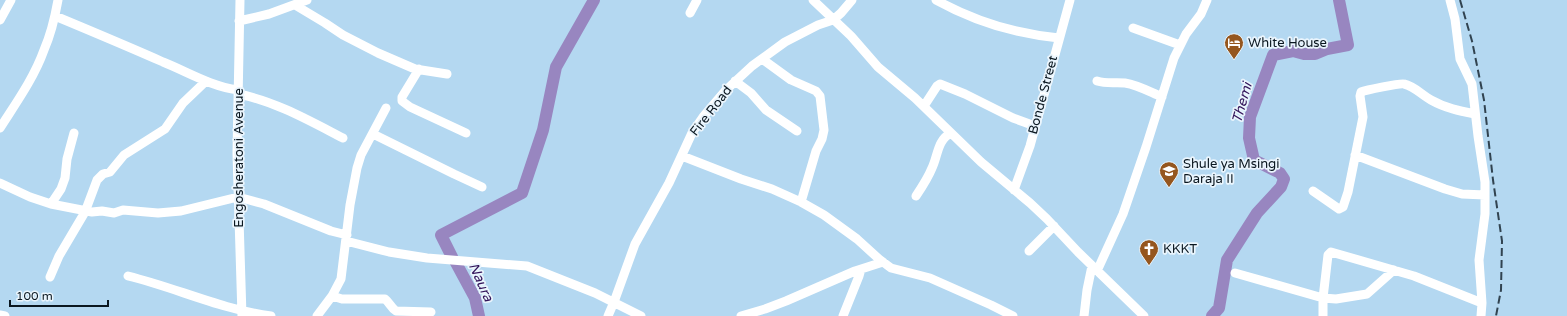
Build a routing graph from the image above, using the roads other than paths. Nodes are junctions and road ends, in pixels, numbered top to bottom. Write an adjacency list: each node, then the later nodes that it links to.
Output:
1 (11, 0): 15 (street)
2 (58, 0): 14 (street)
3 (240, 0): 17 (street, Engosheratoni Avenue)
4 (307, 0): 12 (street)
5 (698, 0): 13 (street)
6 (813, 0): 16 (street)
7 (852, 0): 16 (street, Fire Road)
8 (936, 0): 19 (street)
9 (1070, 0): 19 (street, Bonde Street)
10 (1207, 0): 20 (street)
11 (1450, 0): 31 (street)
12 (294, 5): 17 (street); 22 (street)
13 (690, 14)
14 (55, 16): 25 (street); 32 (street)
15 (0, 20)
16 (833, 20): 21 (street, Fire Road); 29 (street)
17 (239, 21): 27 (street, Engosheratoni Avenue)
18 (1133, 28): 20 (street)
19 (1059, 38): 33 (street, Bonde Street)
20 (1180, 45): 28 (street)
21 (762, 59): 24 (street, Fire Road); 50 (street)
22 (419, 69): 23 (street); 37 (street)
23 (447, 74)
24 (735, 81): 35 (street); 42 (street, Fire Road)
25 (204, 82): 27 (street); 52 (street)
26 (1097, 82): 28 (street)
27 (238, 92): 40 (street); 49 (street, Engosheratoni Avenue)
28 (1162, 97): 57 (street)
29 (924, 106): 33 (street); 38 (street)
30 (386, 108): 39 (street)
31 (1476, 114): 41 (street); 47 (street)
32 (4, 115): 34 (street)
33 (1035, 126): 45 (street, Bonde Street)
34 (0, 128)
35 (797, 131)
36 (74, 133): 51 (street)
37 (466, 133)
38 (951, 133): 45 (street); 48 (street)
39 (373, 134): 44 (street); 54 (street)
40 (343, 138)
41 (1355, 155): 46 (street); 47 (street)
42 (682, 156): 50 (street); 65 (street, Fire Road)
43 (0, 183): 51 (street)
44 (482, 187)
45 (1014, 190): 53 (street)
46 (1313, 191)
47 (1485, 195): 66 (street)
48 (916, 196)
49 (238, 197): 52 (street); 54 (street); 68 (street, Engosheratoni Avenue)
50 (801, 202): 56 (street)
51 (51, 204): 52 (street)
52 (85, 212): 62 (street)
53 (1054, 226): 55 (street); 57 (street)
54 (346, 238): 63 (street); 65 (street)
55 (1029, 251)
56 (883, 262): 58 (street); 77 (street)
57 (1095, 268): 78 (street); 79 (street)
58 (861, 269): 75 (street); 76 (street)
59 (1394, 270): 64 (street); 64 (street); 66 (street)
60 (1236, 273): 64 (street)
61 (128, 276): 68 (street)
62 (50, 277)
63 (332, 296): 67 (street); 72 (street)
64 (1323, 298): 80 (street)
65 (614, 302): 73 (street, Fire Road); 74 (street)
66 (1482, 303): 81 (street)
67 (431, 312)
68 (242, 314): 71 (street)
69 (0, 315): 70 (street)
70 (5, 316)
71 (271, 316)
72 (318, 316)
73 (608, 316)
74 (641, 316)
75 (741, 316)
76 (843, 316)
77 (1013, 316)
78 (1084, 316)
79 (1144, 316)
80 (1323, 316)
81 (1481, 316)

